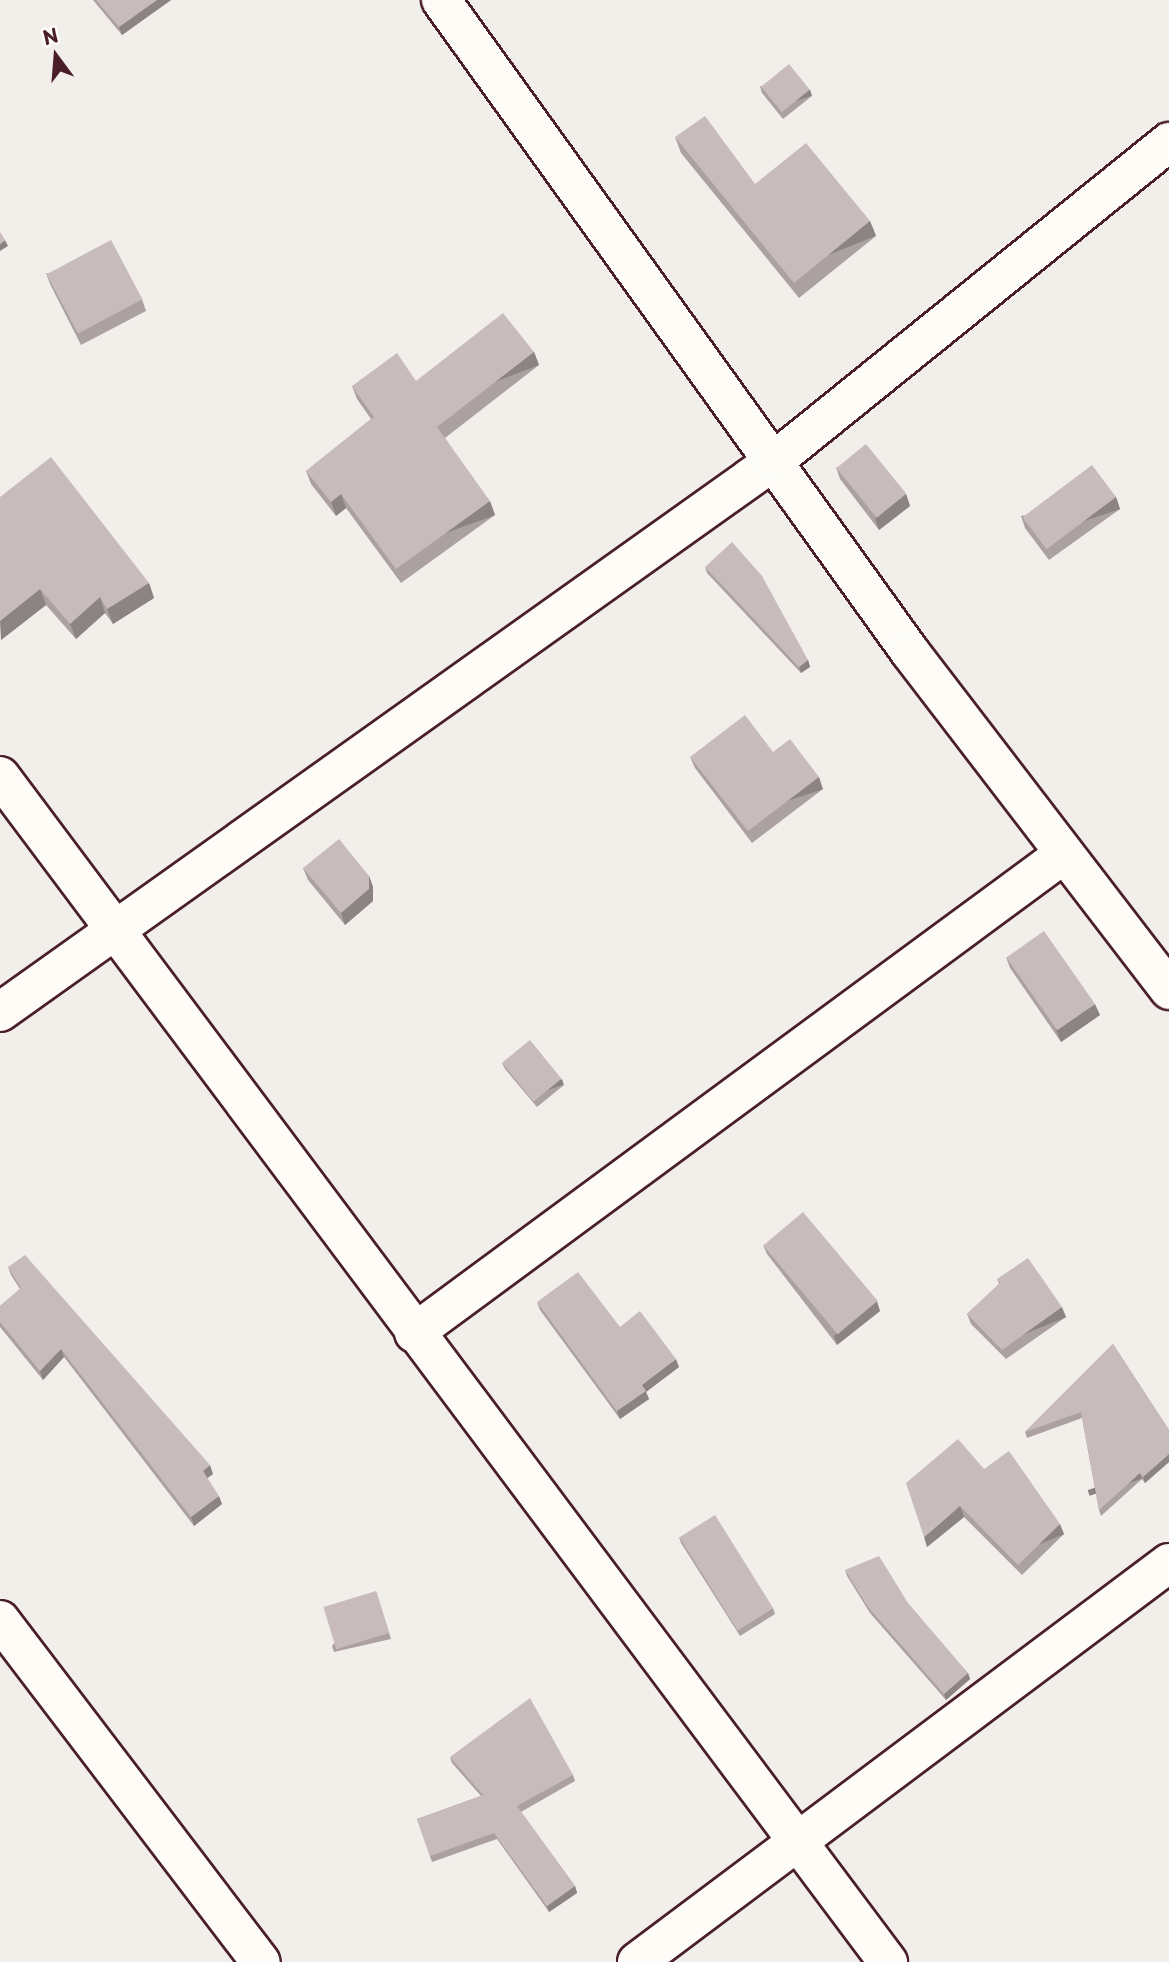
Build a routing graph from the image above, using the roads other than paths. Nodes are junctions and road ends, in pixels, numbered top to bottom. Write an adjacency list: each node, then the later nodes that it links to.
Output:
1 (441, 0): 3 (street)
2 (1169, 142): 3 (street)
3 (774, 461): 5 (street); 6 (street)
4 (0, 776): 6 (street)
5 (1065, 854): 7 (street); 9 (street)
6 (113, 928): 8 (street); 9 (street)
7 (1169, 990)
8 (0, 1012)
9 (414, 1333): 12 (street)
10 (1169, 1563): 12 (street)
11 (0, 1620): 13 (street)
12 (797, 1842): 14 (street); 15 (street)
13 (261, 1962)
14 (637, 1962)
15 (888, 1962)

